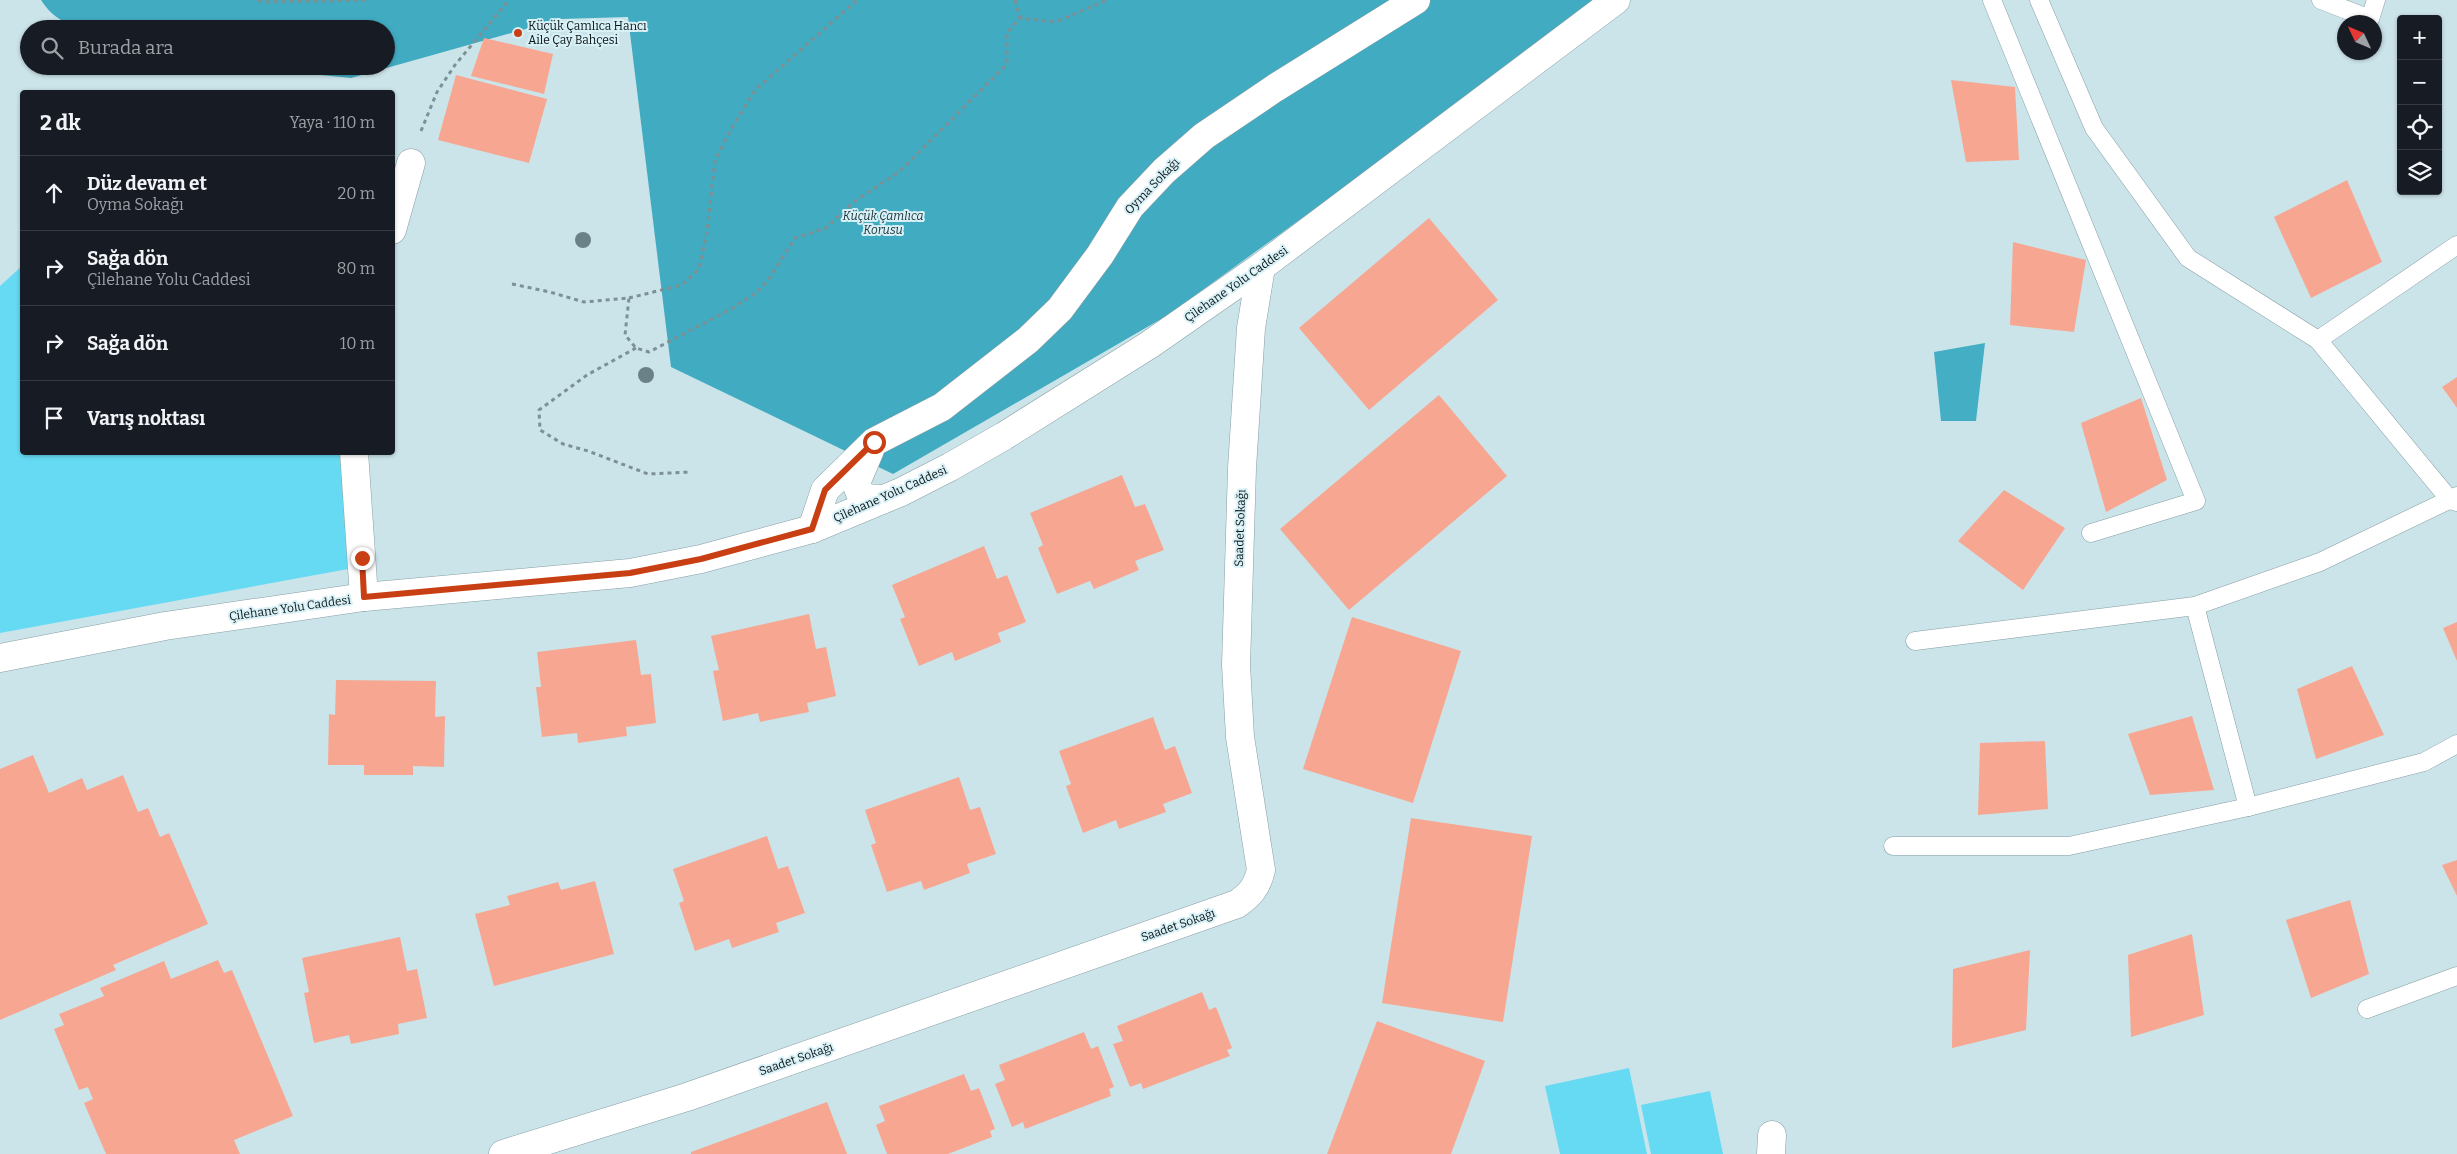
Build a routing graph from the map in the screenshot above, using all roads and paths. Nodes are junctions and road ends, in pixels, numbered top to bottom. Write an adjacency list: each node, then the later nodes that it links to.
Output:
1 (258, 0): 2 (path)
2 (369, 0)
3 (509, 0): 14 (path)
4 (857, 0): 19 (path)
5 (1015, 0): 13 (path)
6 (1107, 0): 13 (path)
7 (1416, 0): 22 (street, Oyma Sokağı)
8 (1616, 0): 17 (street, Çilehane Yolu Caddesi)
9 (1992, 0): 28 (lane)
10 (2039, 0): 20 (lane)
11 (2321, 0): 12 (lane)
12 (2376, 0)
13 (1020, 18): 21 (path)
14 (410, 163): 15 (street)
15 (395, 219)
16 (2457, 245): 20 (lane)
17 (1261, 267): 25 (street, Çilehane Yolu Caddesi); 38 (street, Saadet Sokağı)
18 (512, 284): 19 (path)
19 (629, 298): 21 (path)
20 (2318, 340): 26 (lane)
21 (636, 348): 24 (path)
22 (874, 442): 25 (street); 27 (street, Oyma Sokağı)
23 (354, 455): 29 (street)
24 (691, 472)
25 (884, 499): 27 (street, Çilehane Yolu Caddesi)
26 (2455, 499): 30 (lane)
27 (812, 529): 29 (street, Çilehane Yolu Caddesi)
28 (2091, 533)
29 (364, 597): 32 (street, Çilehane Yolu Caddesi)
30 (2194, 606): 31 (lane); 34 (lane)
31 (1915, 641)
32 (0, 658)
33 (2457, 744): 34 (lane)
34 (2248, 807): 35 (lane)
35 (1893, 846)
36 (2457, 976): 37 (lane)
37 (2367, 1009)
38 (504, 1154)

